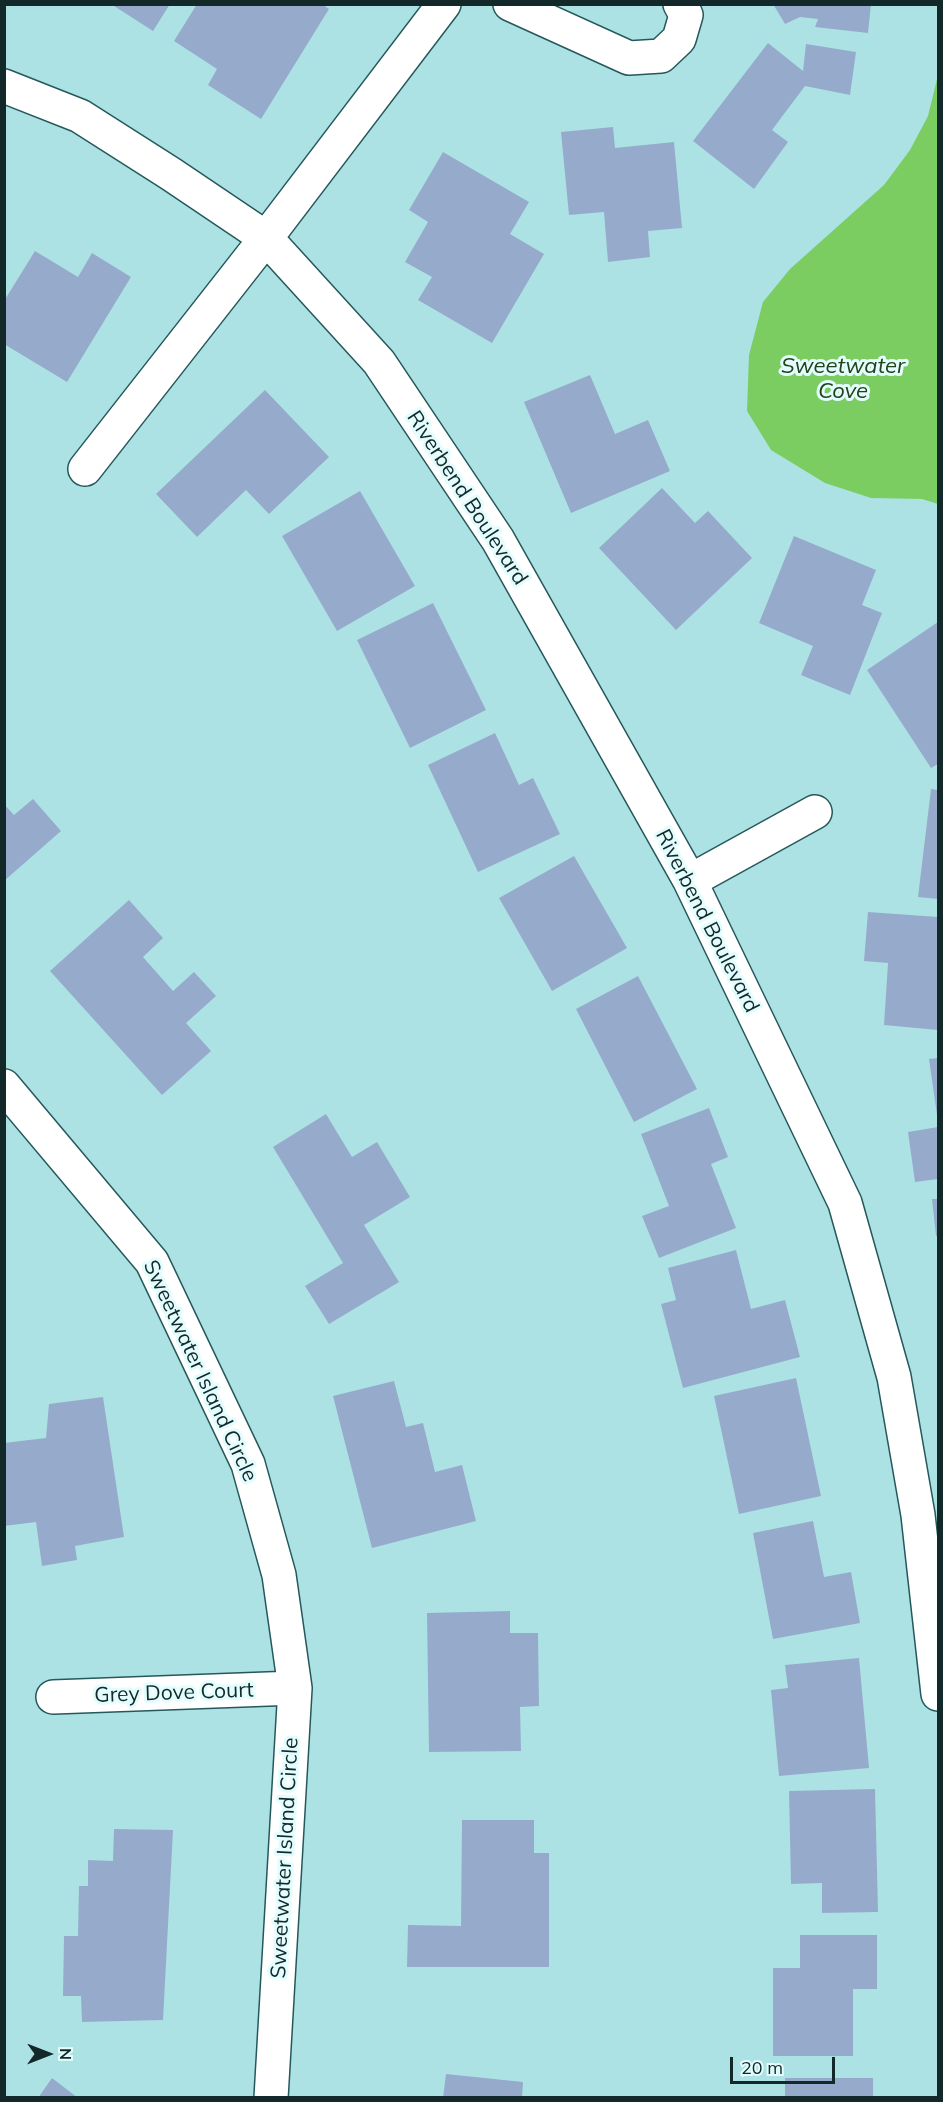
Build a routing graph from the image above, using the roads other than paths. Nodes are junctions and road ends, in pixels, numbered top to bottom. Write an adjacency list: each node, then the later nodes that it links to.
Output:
1 (444, 4): 5 (street)
2 (510, 4): 3 (street)
3 (680, 4)
4 (4, 86): 5 (street, Riverbend Boulevard)
5 (266, 238): 6 (street); 8 (street, Riverbend Boulevard)
6 (85, 470)
7 (816, 812): 8 (street)
8 (690, 881): 11 (street, Riverbend Boulevard)
9 (4, 1086): 10 (street, Sweetwater Island Circle)
10 (295, 1688): 12 (street, Grey Dove Court); 13 (street, Sweetwater Island Circle)
11 (939, 1694)
12 (53, 1697)
13 (271, 2097)

